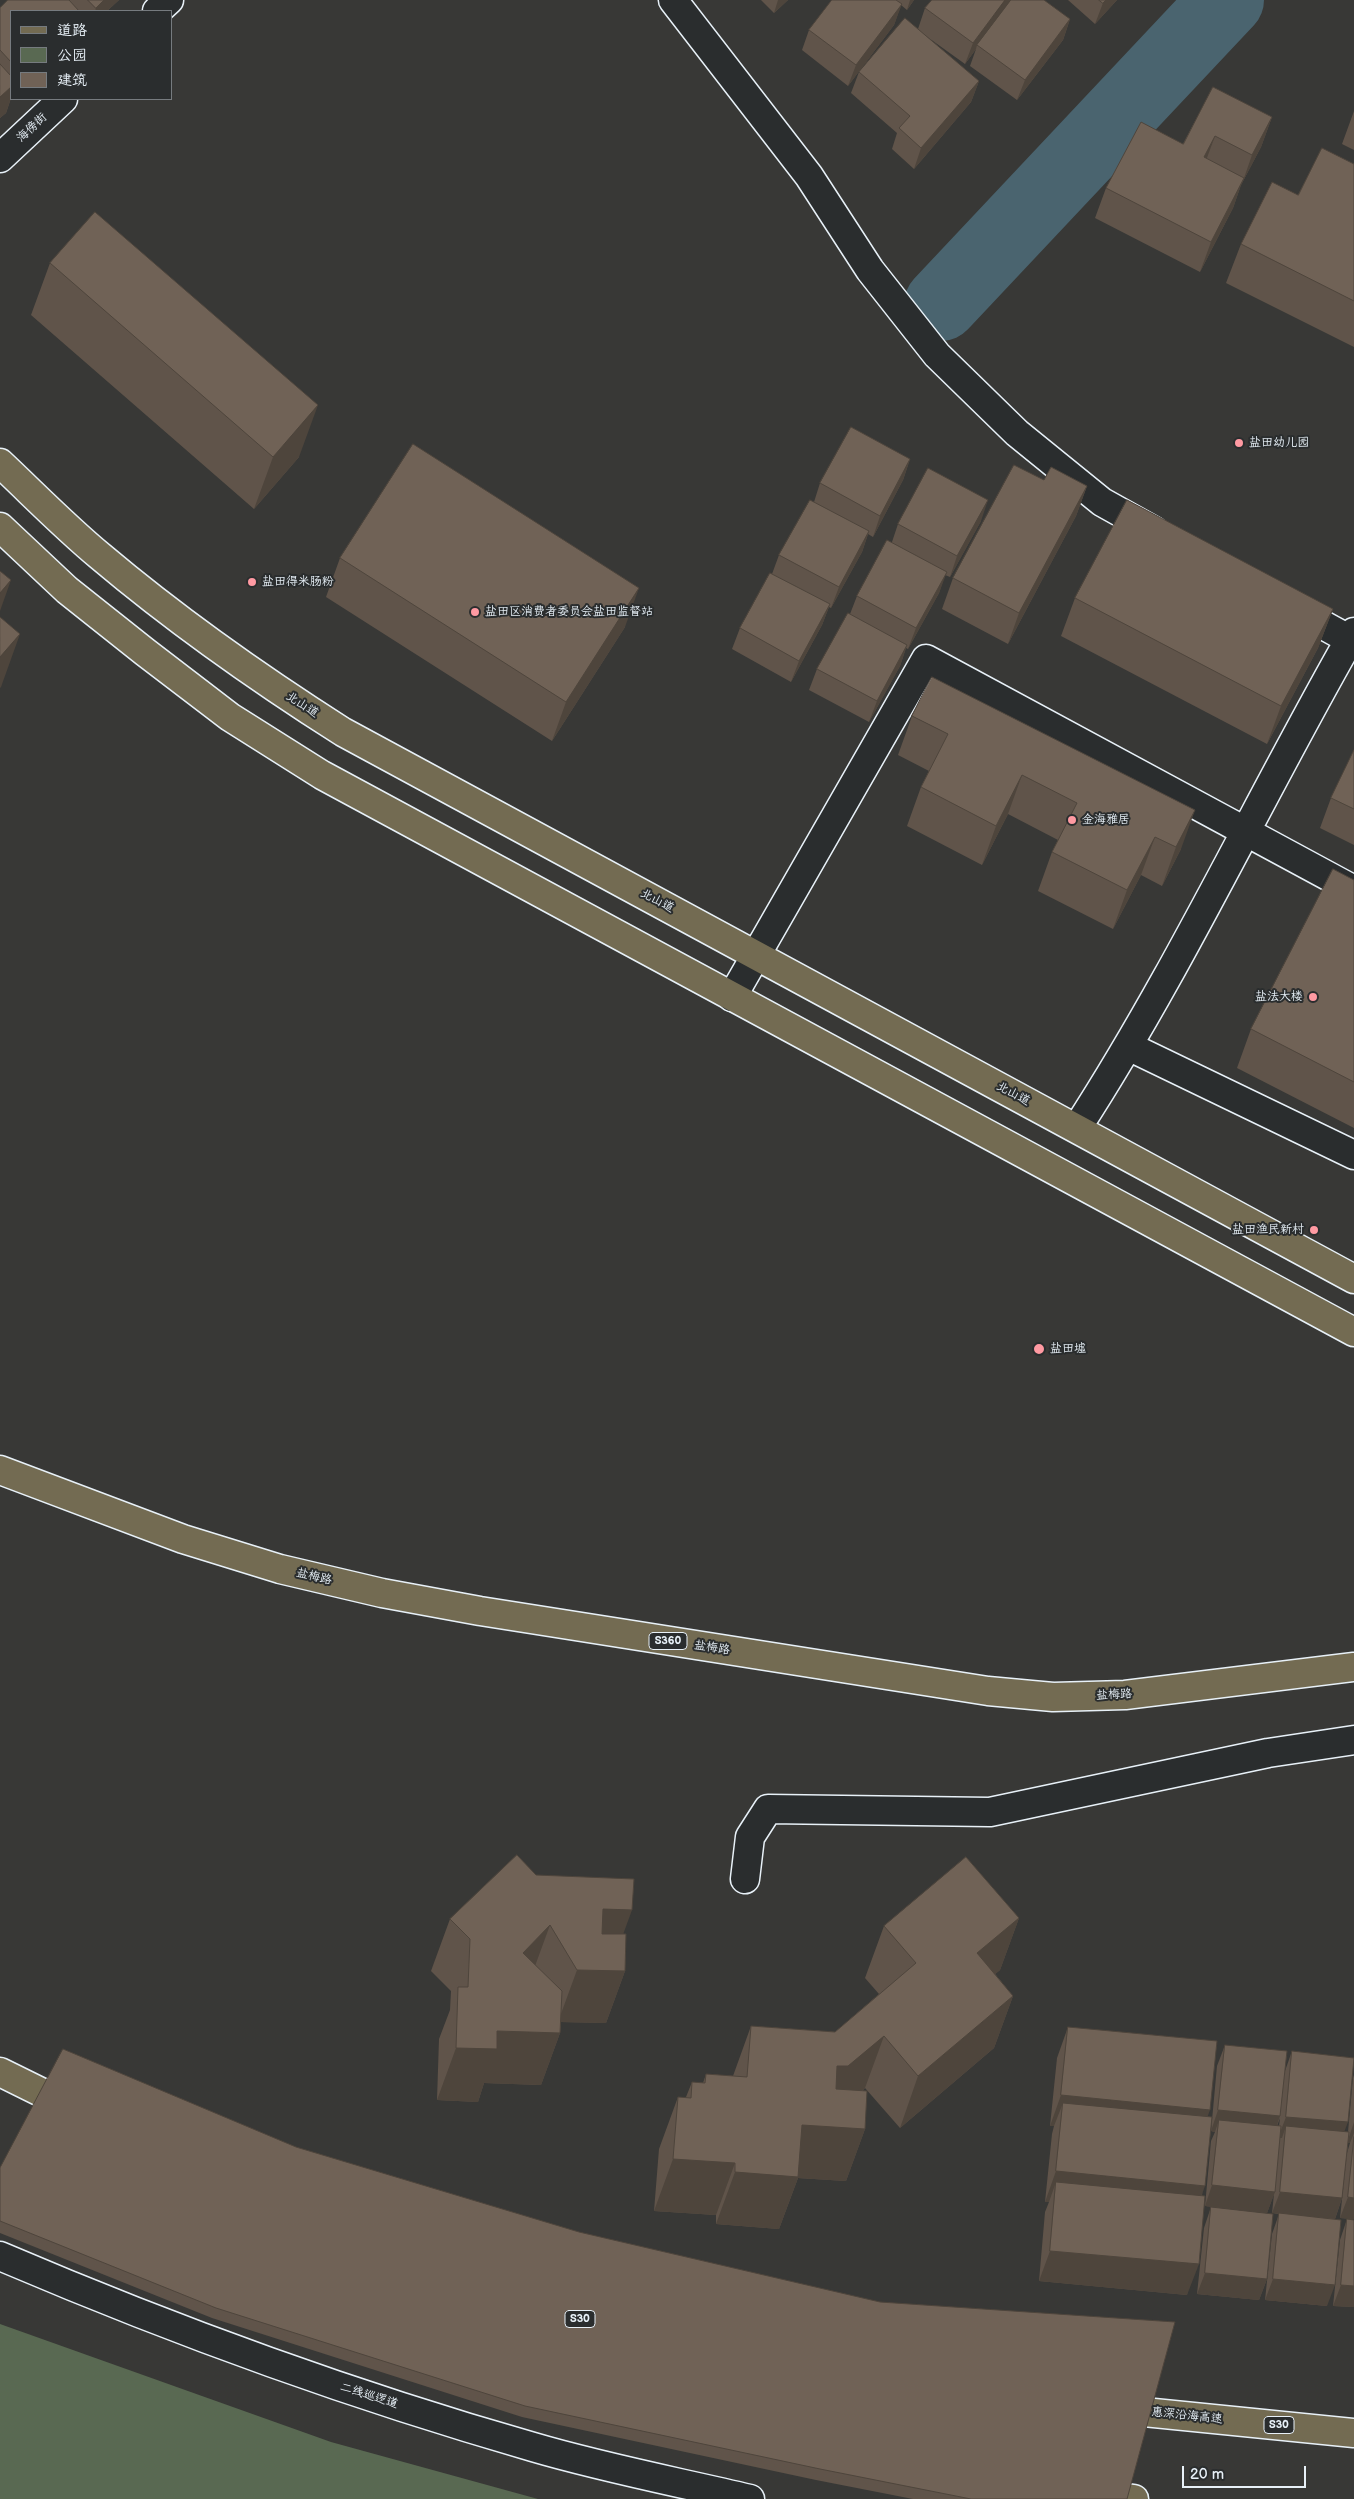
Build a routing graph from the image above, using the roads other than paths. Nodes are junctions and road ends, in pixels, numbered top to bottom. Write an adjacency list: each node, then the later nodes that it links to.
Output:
1 (169, 0): 3 (street)
2 (673, 0): 8 (street)
3 (158, 10)
4 (62, 100): 5 (street, 海傍街)
5 (0, 158)
6 (0, 463): 13 (main road, 北山道)
7 (0, 527): 14 (main road)
8 (1179, 545)
9 (1273, 597): 10 (street)
10 (1352, 638): 11 (street)
11 (1247, 832): 12 (street); 13 (street); 15 (street)
12 (1354, 890)
13 (756, 955): 14 (street); 16 (main road, 北山道)
14 (732, 997): 19 (main road)
15 (1128, 1046): 16 (street); 17 (street)
16 (1077, 1128): 18 (main road, 北山道)
17 (1354, 1155)
18 (1354, 1279)
19 (1354, 1332)
20 (0, 1470): 21 (main road, 盐梅路 / S360)
21 (1354, 1667)
22 (1354, 1740): 23 (street)
23 (746, 1880)
24 (0, 2072): 25 (main road)
25 (97, 2121)
26 (0, 2256): 32 (street, 二线巡逻道)
27 (1087, 2407): 29 (main road, 惠深沿海高速 / S30)
28 (1354, 2416): 29 (main road)
29 (1203, 2418): 30 (main road, 惠深沿海高速 / S30)
30 (1354, 2433)
31 (1064, 2490): 33 (main road)
32 (750, 2499)
33 (1134, 2499)

